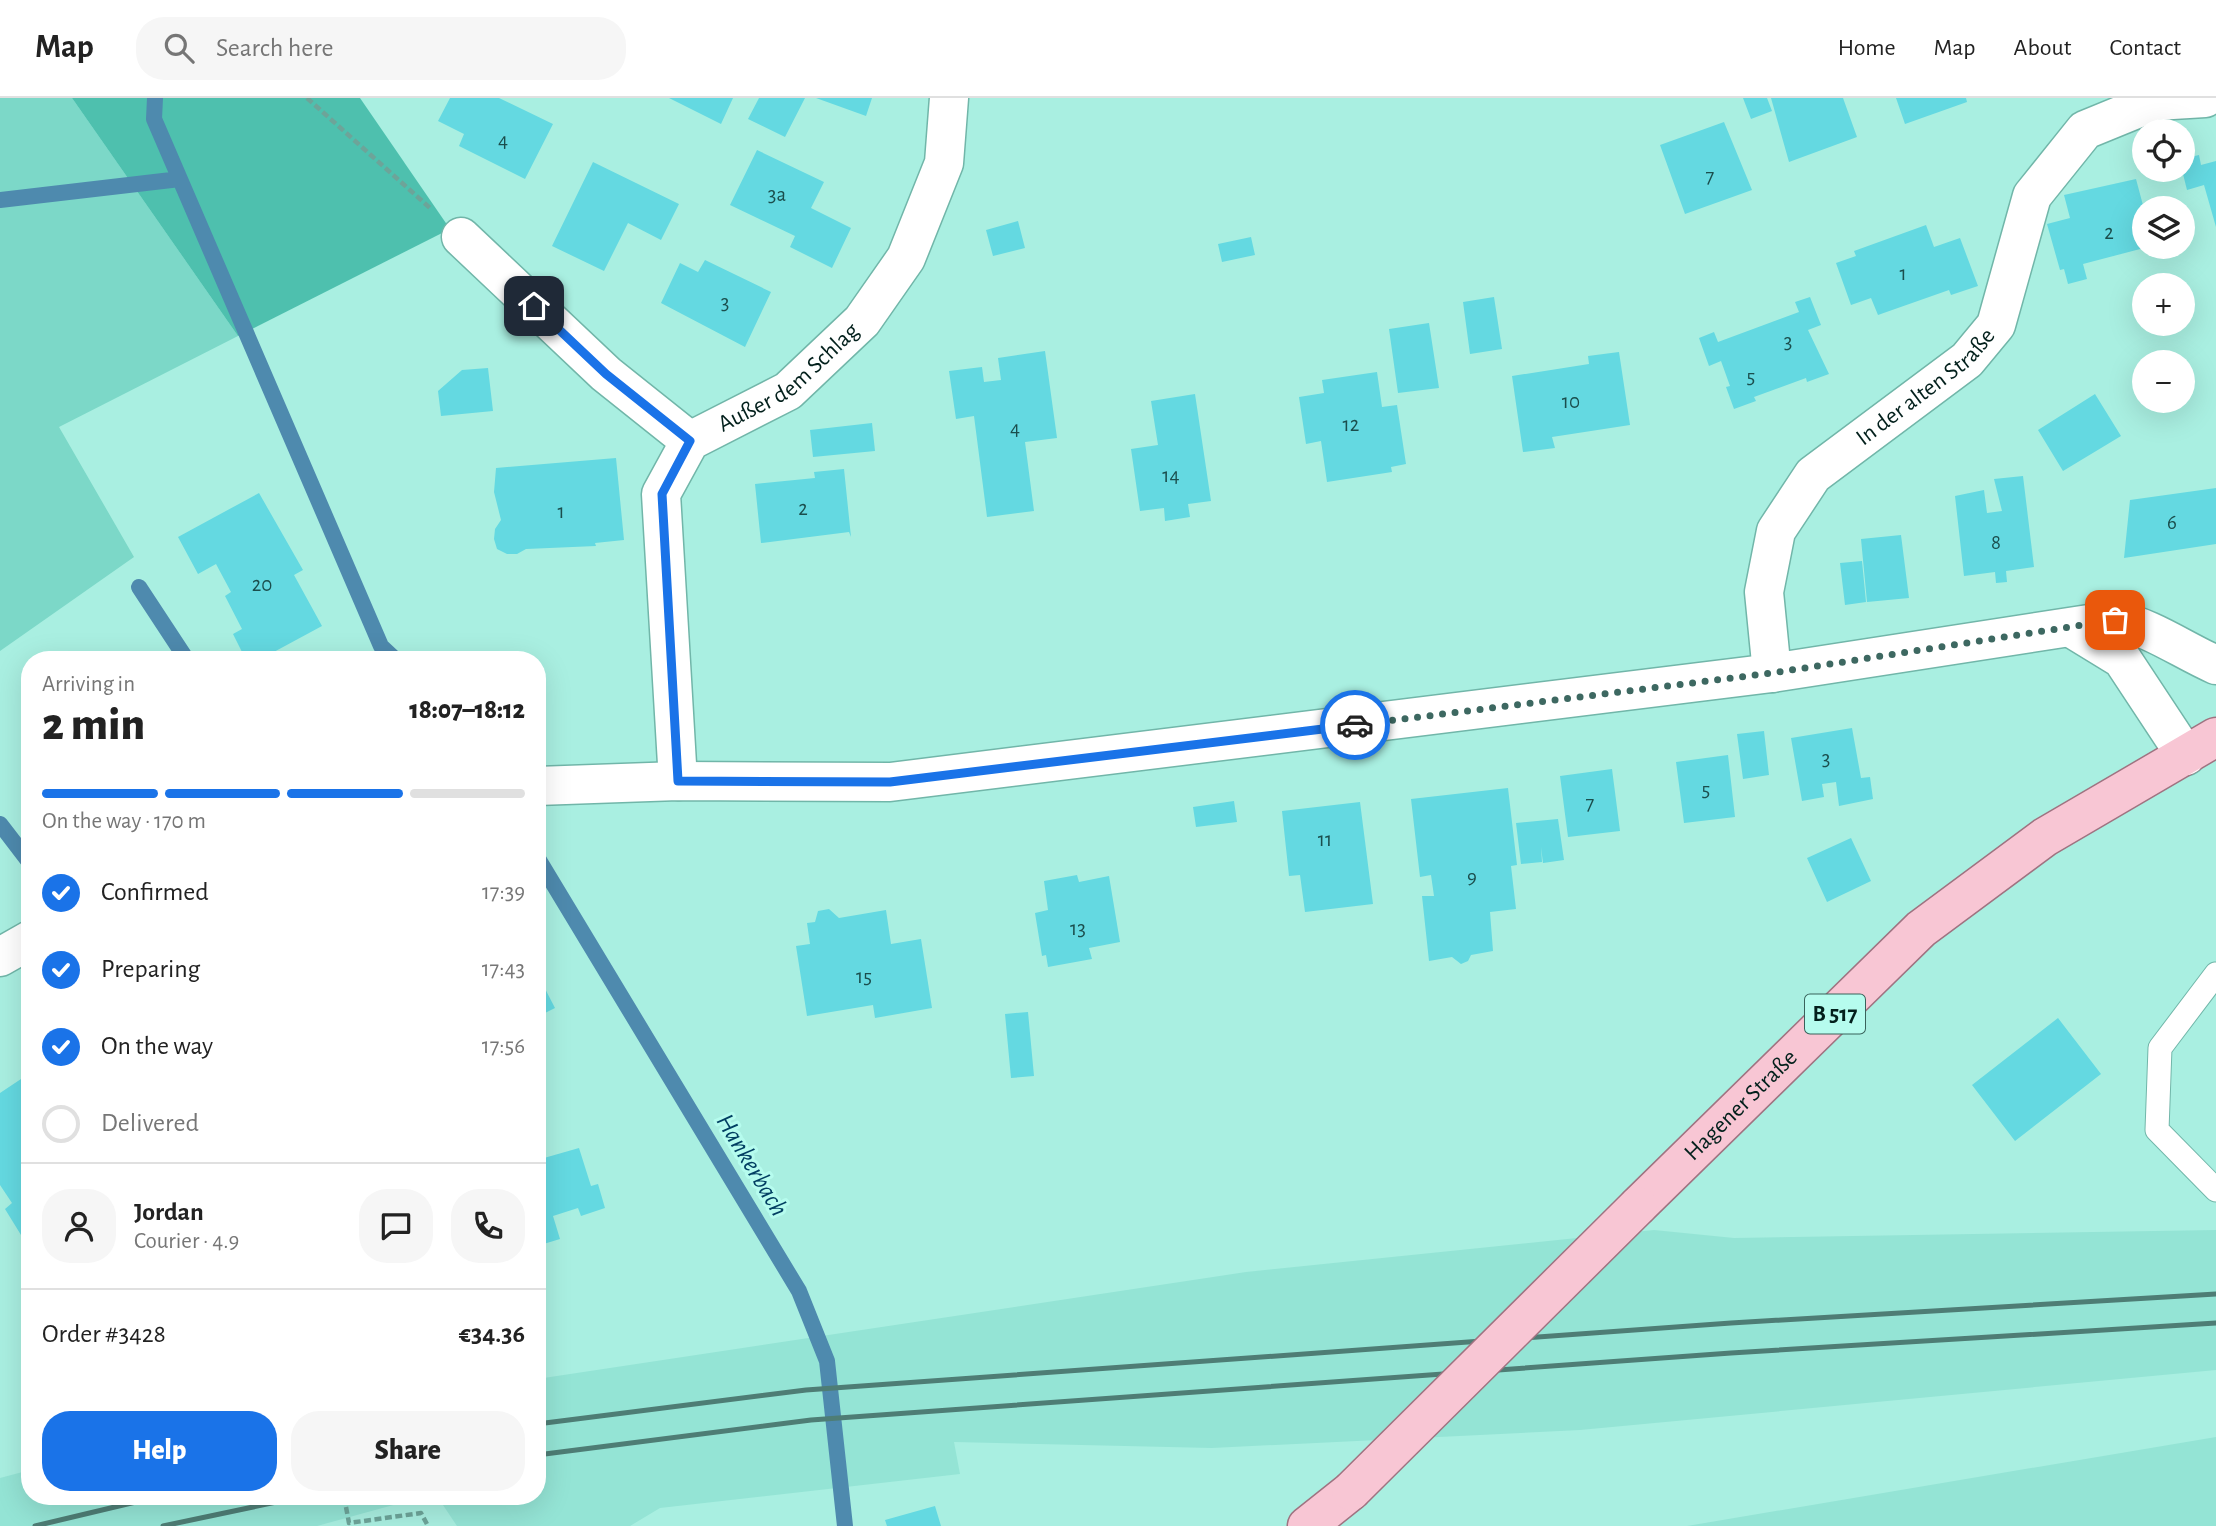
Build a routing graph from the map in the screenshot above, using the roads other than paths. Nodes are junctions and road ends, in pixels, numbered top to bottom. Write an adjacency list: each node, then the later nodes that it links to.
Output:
1 (949, 98): 4 (street, Außer dem Schlag)
2 (2205, 98): 7 (street, In der alten Straße)
3 (461, 237): 4 (street)
4 (690, 441): 9 (street, Außer dem Schlag)
5 (2073, 629): 6 (street); 7 (street); 8 (street)
6 (2216, 665)
7 (1772, 673): 9 (street)
8 (2201, 746): 15 (main road, Hagener Straße / B 517, bridge)
9 (678, 781): 10 (street)
10 (547, 785)
11 (21, 945): 12 (street)
12 (0, 957)
13 (2216, 974): 14 (lane)
14 (2216, 1190)
15 (1307, 1526)

